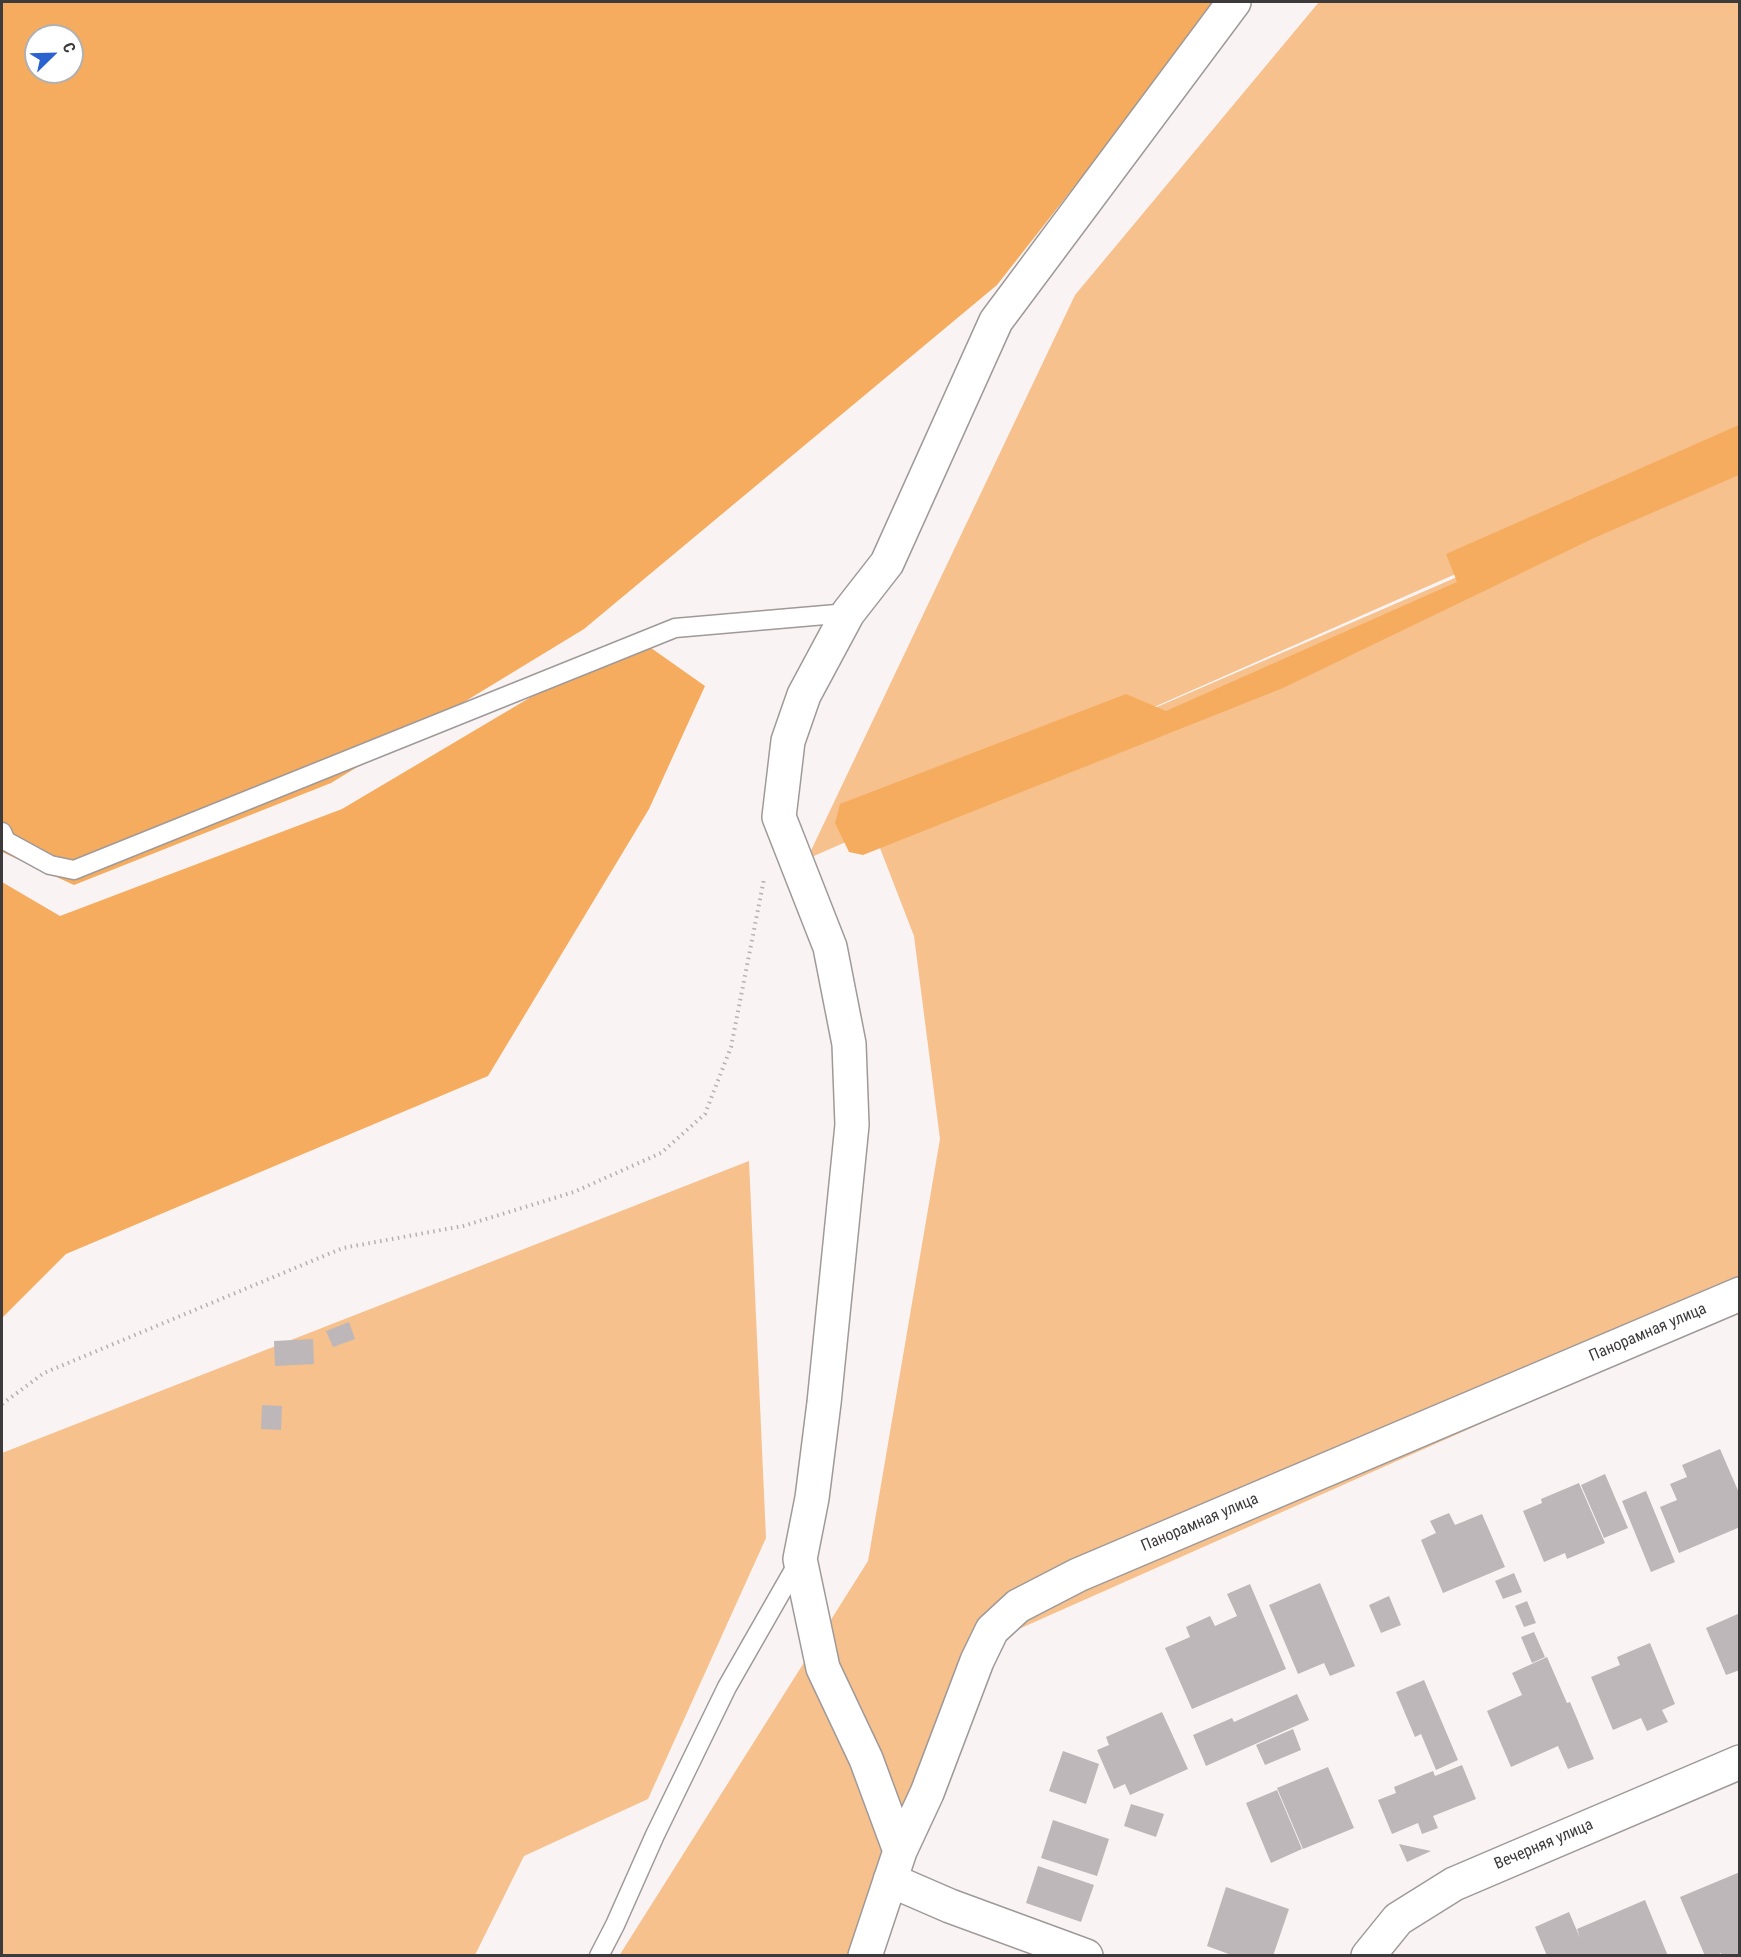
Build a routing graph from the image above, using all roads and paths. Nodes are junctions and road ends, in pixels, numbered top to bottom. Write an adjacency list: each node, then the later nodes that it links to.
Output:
1 (1234, 2): 2 (street)
2 (848, 613): 3 (lane); 7 (street)
3 (2, 832)
4 (765, 877): 6 (path)
5 (1740, 1294): 9 (street, Панорамная улица)
6 (2, 1404)
7 (800, 1559): 9 (street); 10 (lane)
8 (1740, 1762): 13 (street, Вечерняя улица)
9 (895, 1865): 11 (street, Панорамная улица); 12 (street)
10 (599, 1956)
11 (865, 1956)
12 (1086, 1956)
13 (1368, 1956)

